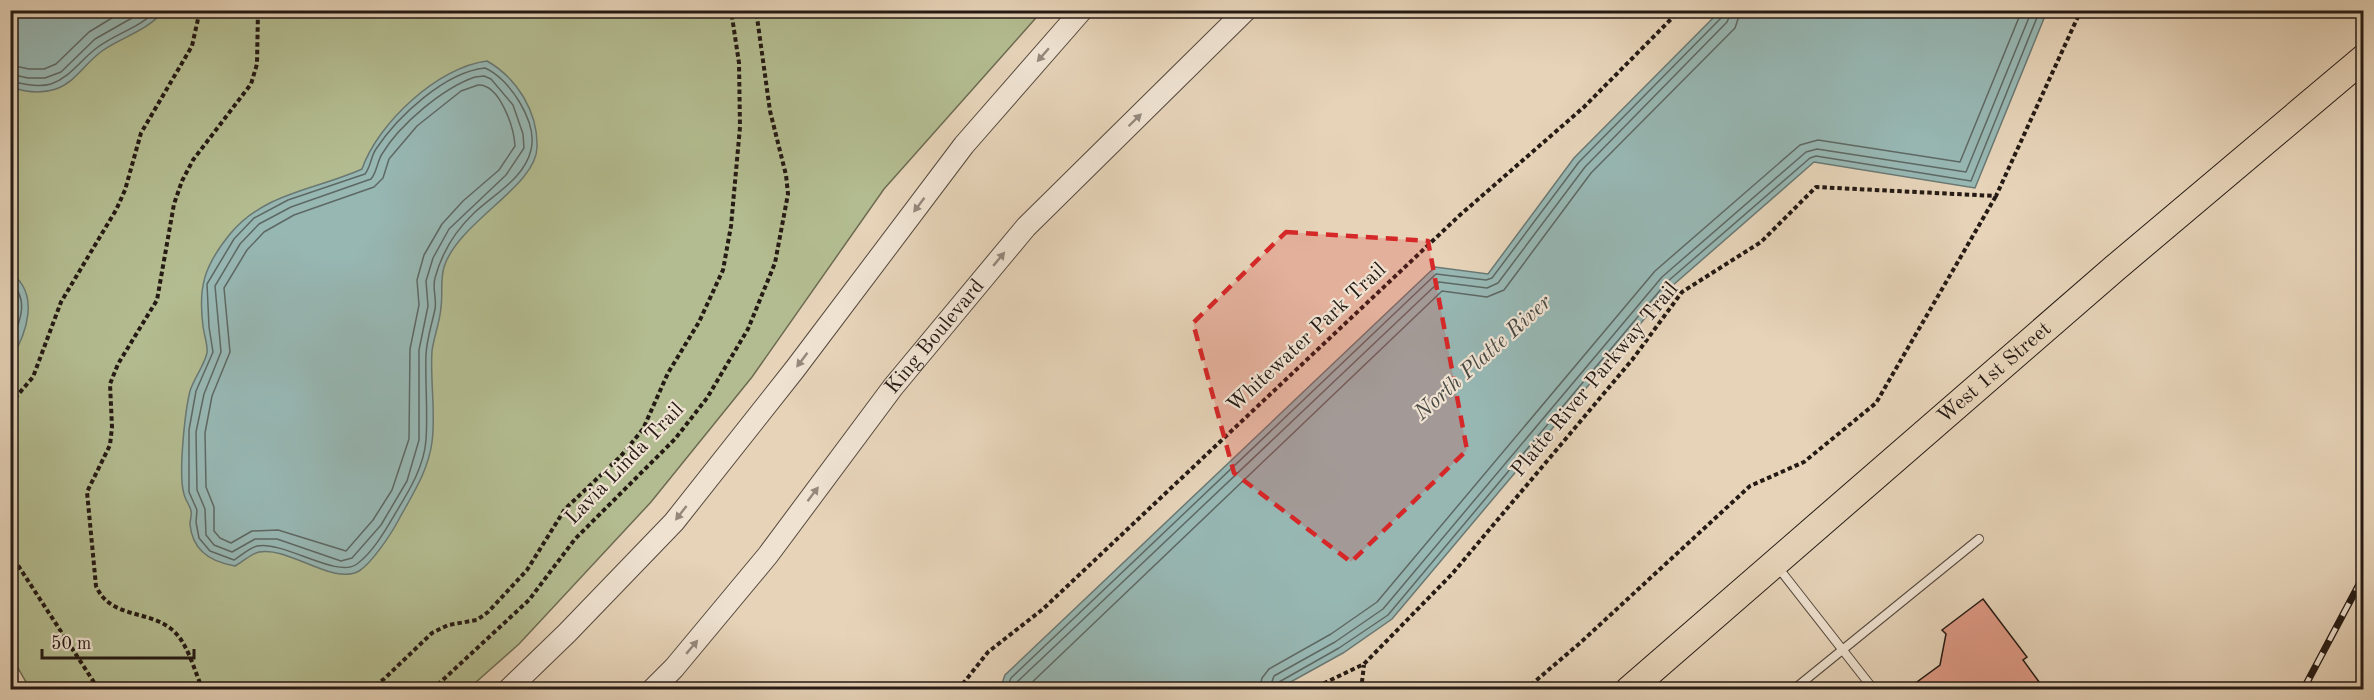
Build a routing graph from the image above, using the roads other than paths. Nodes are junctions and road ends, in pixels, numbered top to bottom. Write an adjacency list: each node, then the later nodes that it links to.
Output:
1 (1082, 10): 7 (street, one-way to 7)
2 (1246, 10): 8 (street, King Boulevard, one-way to 2)
3 (2364, 58): 5 (main road, West 1st Street)
4 (1980, 539): 6 (lane)
5 (1775, 564): 6 (lane); 9 (main road, West 1st Street)
6 (1842, 649): 10 (lane); 11 (lane)
7 (508, 690)
8 (652, 690)
9 (1629, 690)
10 (1793, 690)
11 (1874, 690)

